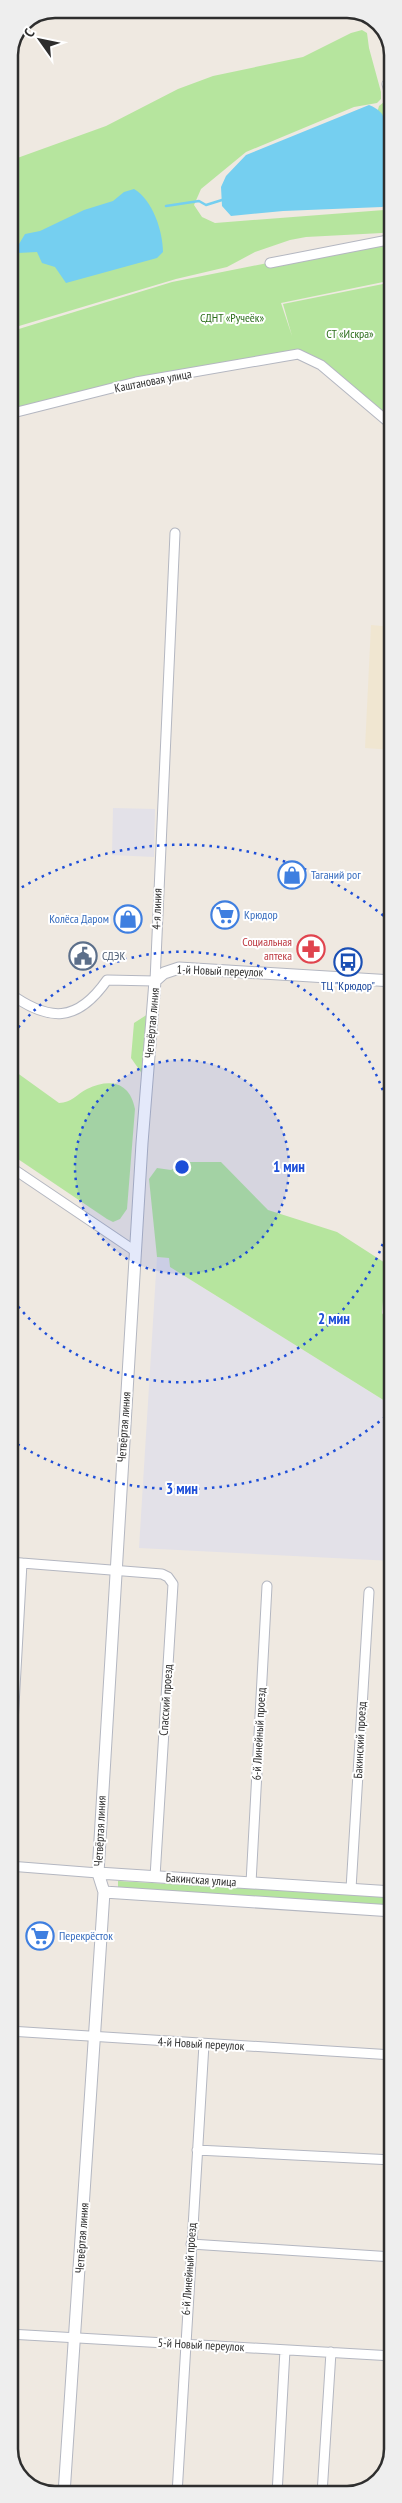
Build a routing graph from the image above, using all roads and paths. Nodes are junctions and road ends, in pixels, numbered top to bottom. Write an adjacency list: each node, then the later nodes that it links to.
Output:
1 (384, 241): 2 (street)
2 (270, 263)
3 (17, 412): 4 (street, Каштановая улица)
4 (384, 418)
5 (175, 533): 7 (street, 4-я линия)
6 (384, 980): 7 (street, 1-й Новый переулок)
7 (155, 981): 8 (street); 10 (street, Четвёртая линия)
8 (17, 999)
9 (17, 1172): 10 (street)
10 (135, 1252): 13 (street, Четвёртая линия)
11 (18, 1563): 12 (street)
12 (22, 1563): 13 (street); 16 (street)
13 (115, 1572): 18 (street, Четвёртая линия); 19 (street, Спасский проезд)
14 (267, 1586): 20 (street, 6-й Линейный проезд)
15 (369, 1592): 21 (street, Бакинский проезд)
16 (18, 1616)
17 (18, 1867): 18 (street, Бакинская улица)
18 (98, 1873): 19 (street, Бакинская улица); 23 (street)
19 (155, 1877): 20 (street, Бакинская улица)
20 (250, 1883): 21 (street, Бакинская улица)
21 (352, 1889): 22 (street, Бакинская улица)
22 (384, 1891)
23 (104, 1892): 24 (street, Бакинская улица); 26 (street, Четвёртая линия)
24 (384, 1910)
25 (18, 2032): 26 (street, 4-й Новый переулок)
26 (95, 2037): 27 (street, 4-й Новый переулок); 34 (street, Четвёртая линия)
27 (204, 2044): 28 (street, 4-й Новый переулок); 29 (street, 6-й Линейный проезд)
28 (384, 2054)
29 (197, 2150): 30 (street); 31 (street, 6-й Линейный проезд)
30 (384, 2160)
31 (191, 2244): 32 (street); 35 (street, 6-й Линейный проезд)
32 (384, 2256)
33 (18, 2335): 34 (street, 5-й Новый переулок)
34 (76, 2338): 35 (street, 5-й Новый переулок); 39 (street, Четвёртая линия)
35 (184, 2344): 36 (street, 5-й Новый переулок); 40 (street, 6-й Линейный проезд)
36 (285, 2350): 37 (street, 5-й Новый переулок); 41 (street)
37 (331, 2352): 38 (street, 5-й Новый переулок); 42 (street)
38 (384, 2355)
39 (65, 2485)
40 (177, 2485)
41 (278, 2485)
42 (323, 2485)

